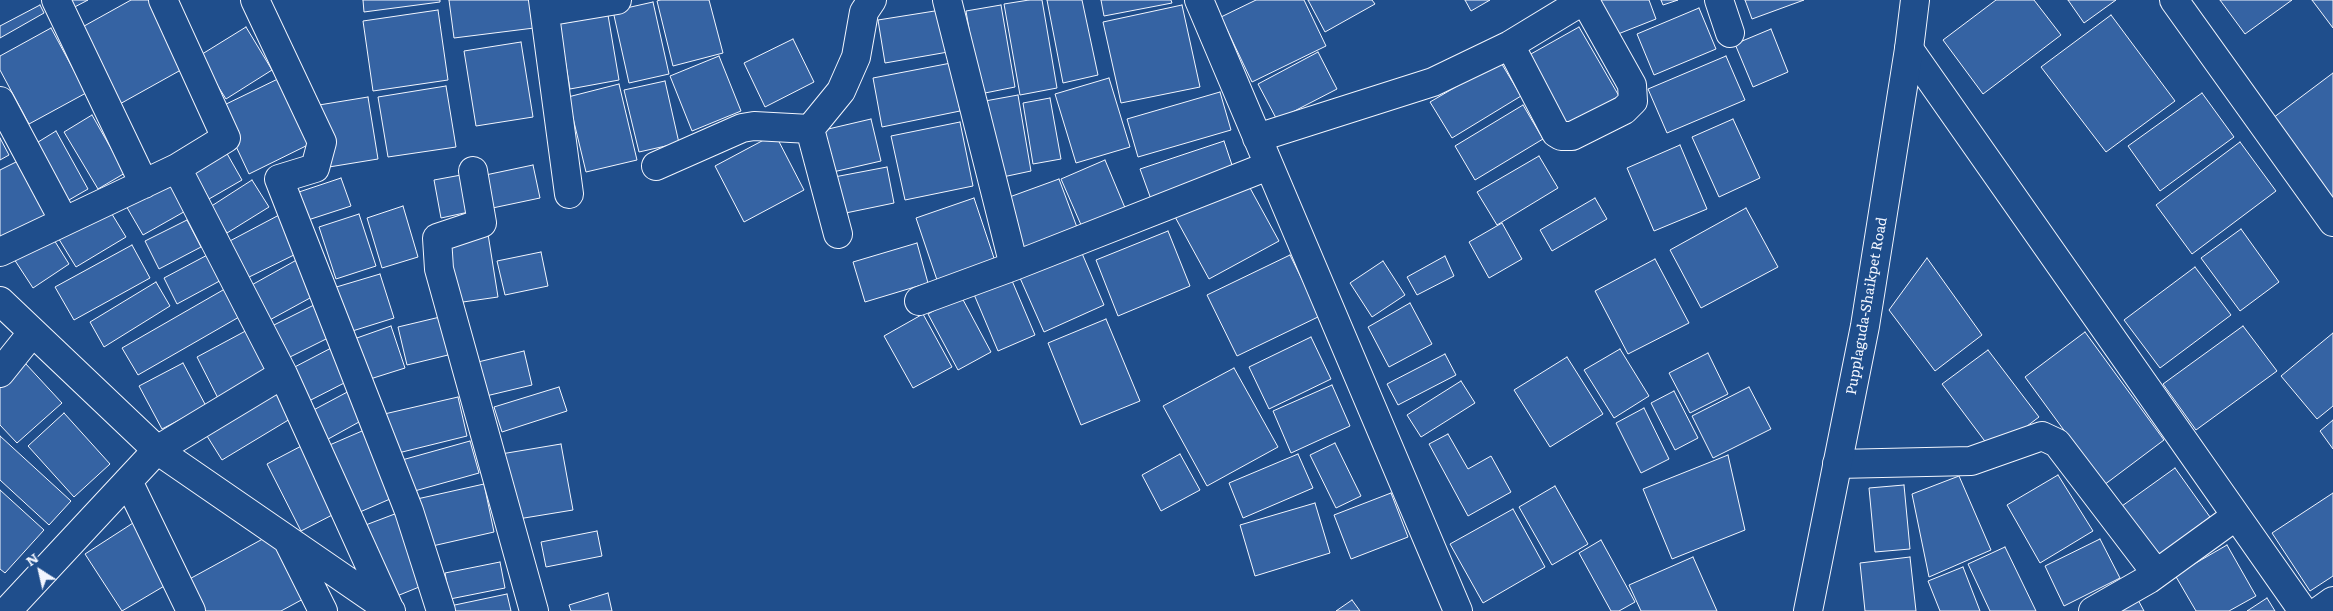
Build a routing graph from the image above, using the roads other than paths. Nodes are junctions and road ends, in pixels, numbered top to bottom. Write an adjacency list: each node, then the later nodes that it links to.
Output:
1 (56, 0): 23 (street)
2 (163, 0): 21 (street)
3 (254, 0): 47 (street)
4 (617, 0): 12 (street)
5 (872, 0): 17 (street)
6 (947, 0): 29 (street)
7 (1199, 0): 18 (street)
8 (1719, 0): 13 (street)
9 (1914, 0): 15 (street, Pupplaguda-Shaikpet Road)
10 (2174, 0): 26 (street)
11 (1585, 1): 14 (street); 14 (street)
12 (544, 6): 24 (street)
13 (1730, 33)
14 (1510, 45): 18 (street)
15 (1910, 49): 36 (street, Pupplaguda-Shaikpet Road); 38 (street)
16 (0, 101): 25 (street)
17 (810, 129): 19 (street); 27 (street)
18 (1257, 138): 20 (street)
19 (656, 166)
20 (1268, 166): 29 (street); 49 (street)
21 (177, 168): 23 (street); 34 (street)
22 (473, 171): 48 (street)
23 (144, 184): 25 (street)
24 (569, 194)
25 (64, 221): 28 (street)
26 (2333, 222)
27 (838, 234)
28 (0, 252)
29 (1014, 266): 31 (street)
30 (0, 301): 32 (street)
31 (919, 301)
32 (32, 333): 33 (street); 35 (street)
33 (0, 372)
34 (283, 374): 35 (street); 43 (street)
35 (157, 450): 37 (street); 39 (street)
36 (1838, 464): 40 (street); 50 (street, Pupplaguda-Shaikpet Road)
37 (128, 482): 41 (street); 45 (street)
38 (2236, 516): 40 (street); 52 (street)
39 (286, 538): 43 (street); 46 (street)
40 (2156, 573): 51 (street)
41 (32, 601): 44 (street)
42 (2333, 601): 53 (street)
43 (390, 610)
44 (7, 611)
45 (191, 611)
46 (323, 611)
47 (441, 611)
48 (534, 611)
49 (1458, 611)
50 (1808, 611)
51 (2093, 611)
52 (2303, 611)
53 (2319, 611)

